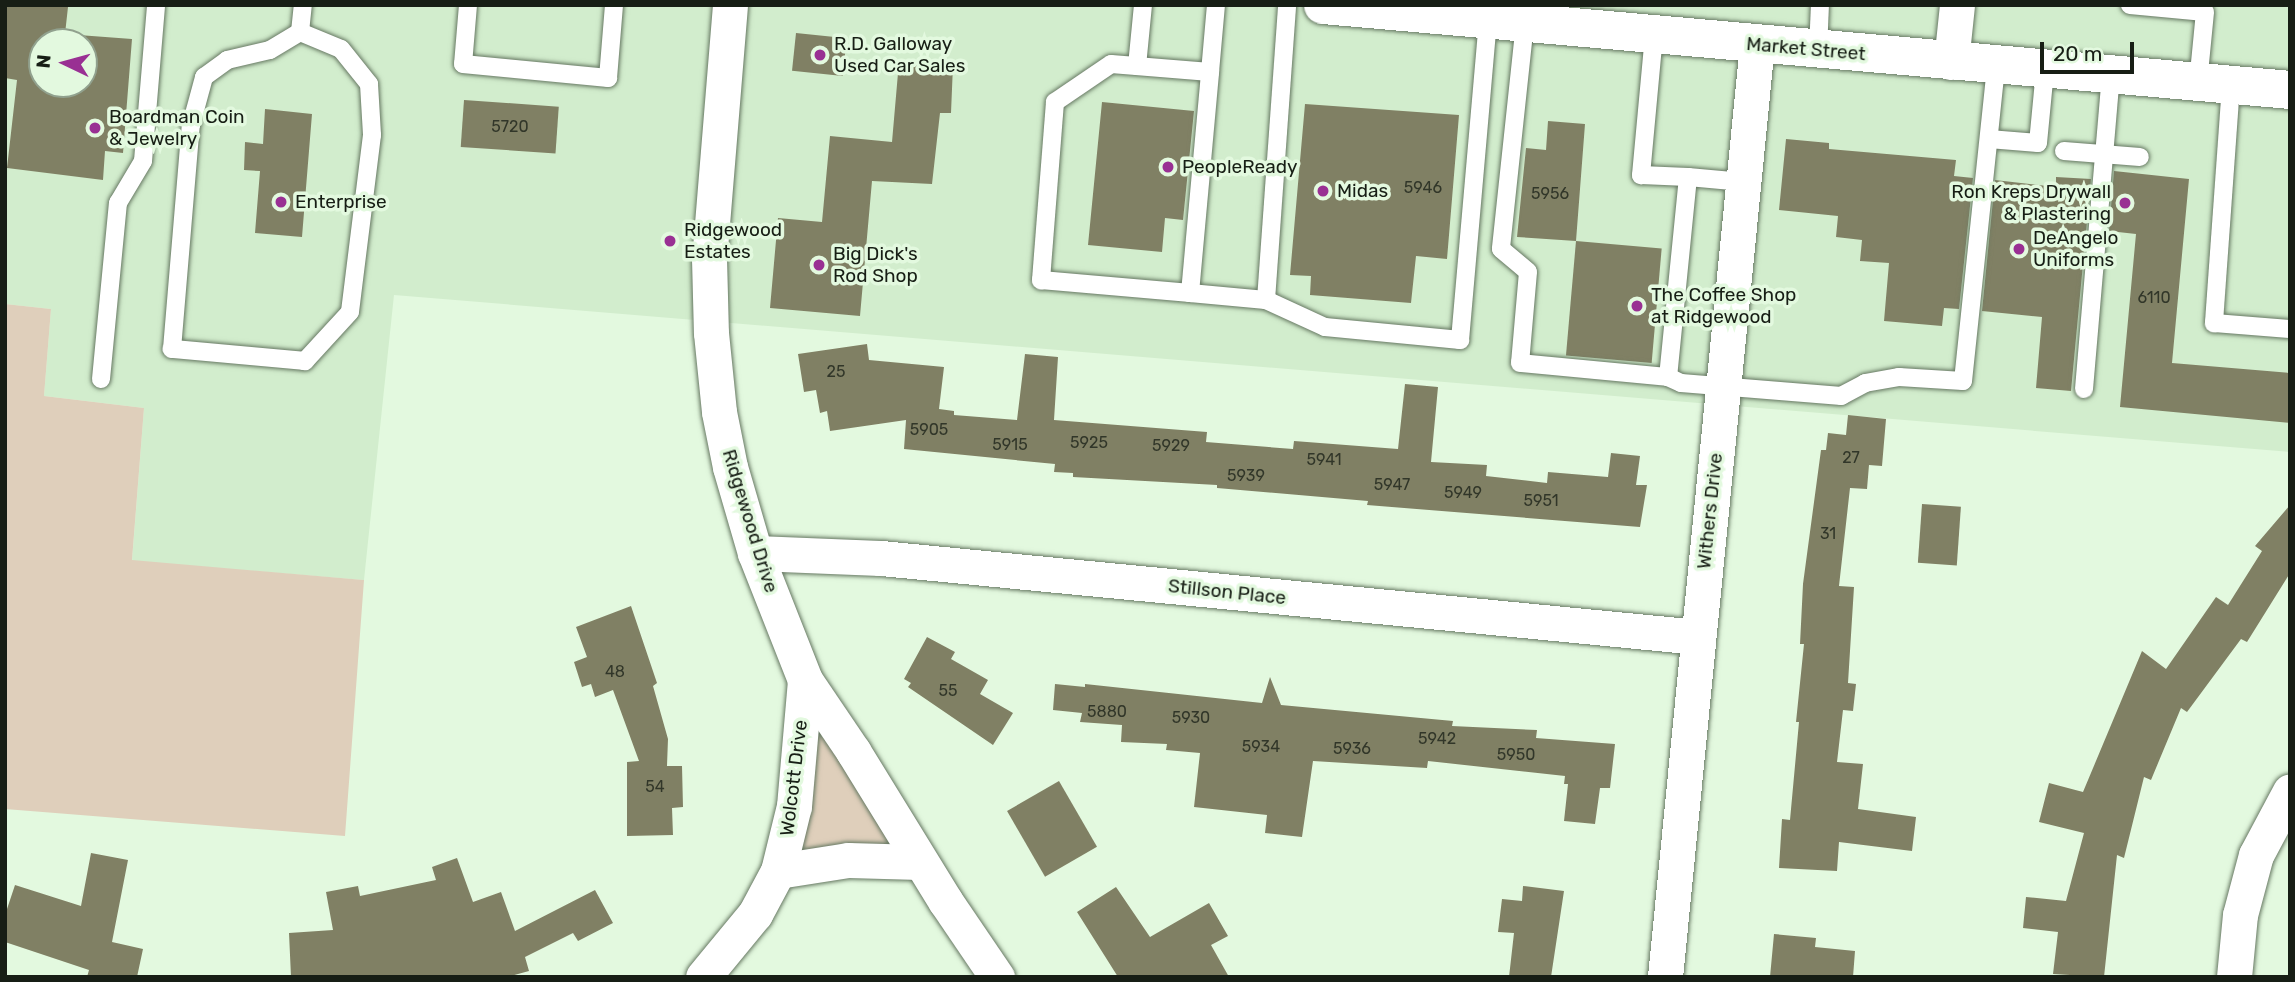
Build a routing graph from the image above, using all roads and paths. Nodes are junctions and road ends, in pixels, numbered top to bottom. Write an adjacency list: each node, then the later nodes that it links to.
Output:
1 (156, 5): 39 (lane)
2 (303, 5): 17 (lane)
3 (468, 5): 4 (lane)
4 (614, 5)
5 (730, 5): 42 (street, Ridgewood Drive)
6 (1143, 5): 22 (lane)
7 (1216, 5): 25 (lane)
8 (1287, 5): 36 (lane)
9 (1323, 5): 14 (main road, Market Street)
10 (1820, 5): 20 (lane)
11 (1957, 5): 21 (street)
12 (2130, 5): 13 (lane)
13 (2206, 9): 27 (lane)
14 (1480, 14): 16 (main road, Market Street); 36 (lane)
15 (1585, 17): 16 (main road, Market Street); 18 (main road, Market Street)
16 (1525, 23): 38 (lane)
17 (300, 32): 17 (lane)
18 (1654, 35): 19 (main road, Market Street); 33 (lane)
19 (1757, 44): 20 (main road, Market Street); 34 (street, Withers Drive)
20 (1818, 50): 21 (main road, Market Street)
21 (1951, 62): 23 (main road, Market Street)
22 (1137, 66): 25 (lane); 35 (lane)
23 (1996, 66): 24 (main road, Market Street); 29 (lane)
24 (2045, 70): 26 (main road, Market Street); 29 (lane)
25 (1210, 72): 35 (lane)
26 (2111, 75): 27 (main road, Market Street); 31 (lane)
27 (2214, 84): 28 (main road, Market Street); 37 (lane)
28 (2290, 90)
29 (1989, 139): 40 (lane)
30 (2064, 151): 31 (lane)
31 (2104, 154): 32 (lane); 41 (lane)
32 (2140, 157)
33 (1688, 177): 34 (lane); 38 (lane)
34 (1743, 181): 40 (street, Withers Drive)
35 (1190, 293): 36 (lane)
36 (1265, 300)
37 (2290, 329)
38 (1669, 371): 40 (lane)
39 (101, 379)
40 (1723, 385): 43 (street, Withers Drive)
41 (2084, 389)
42 (755, 553): 43 (street, Stillson Place); 44 (street, Ridgewood Drive)
43 (1698, 637): 50 (street, Withers Drive)
44 (805, 680): 46 (street, Ridgewood Drive); 47 (street, Wolcott Drive)
45 (2290, 792): 51 (street)
46 (920, 862): 47 (street); 49 (street, Ridgewood Drive)
47 (778, 871): 48 (street, Wolcott Drive)
48 (703, 977)
49 (997, 977)
50 (1665, 977)
51 (2234, 977)

